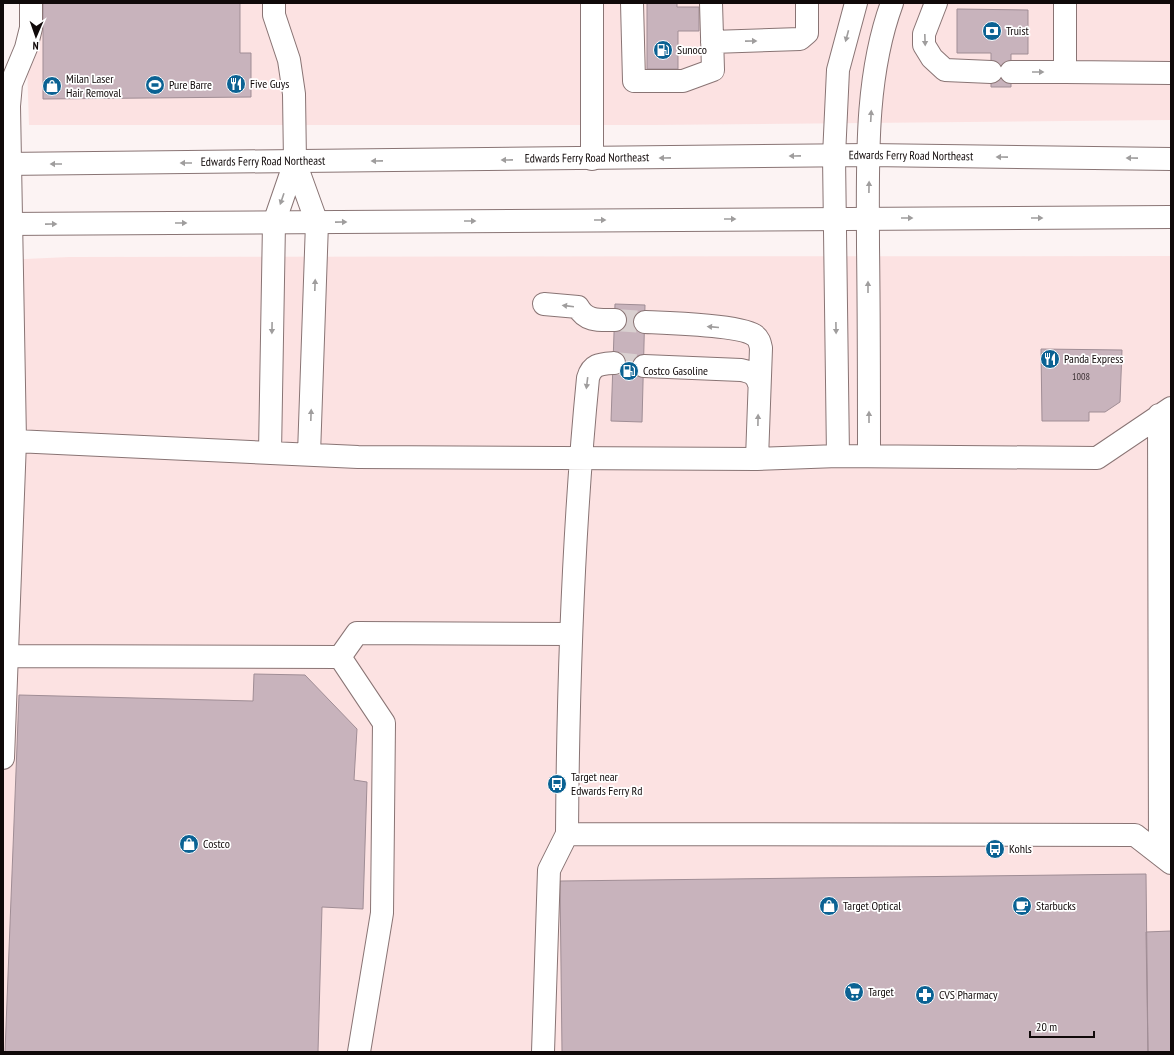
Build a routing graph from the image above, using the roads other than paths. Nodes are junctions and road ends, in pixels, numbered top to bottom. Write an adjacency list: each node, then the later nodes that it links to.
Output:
1 (31, 3): 19 (main road)
2 (274, 3): 18 (main road)
3 (592, 3): 16 (main road)
4 (632, 3): 11 (main road)
5 (711, 3): 11 (main road)
6 (807, 3): 11 (main road, one-way to 6)
7 (856, 3): 15 (main road, one-way to 15)
8 (892, 3): 14 (main road, one-way to 8)
9 (936, 3): 12 (main road, one-way to 12)
10 (1065, 3): 12 (main road)
11 (712, 42)
12 (1065, 72): 13 (main road)
13 (1171, 73)
14 (869, 155): 15 (main road, Edwards Ferry Road Northeast); 17 (main road, Edwards Ferry Road Northeast, one-way to 14); 21 (main road, one-way to 14)
15 (834, 156): 16 (main road, Edwards Ferry Road Northeast, one-way to 16); 22 (main road)
16 (592, 159): 18 (main road, Edwards Ferry Road Northeast, one-way to 18)
17 (1171, 159)
18 (295, 162): 19 (main road, Edwards Ferry Road Northeast, one-way to 19); 23 (main road, one-way to 23); 24 (main road)
19 (7, 164): 25 (main road)
20 (1171, 217): 21 (main road, one-way to 20)
21 (868, 218): 22 (main road); 37 (main road, one-way to 21)
22 (834, 219): 24 (main road, one-way to 22); 36 (main road, one-way to 36)
23 (274, 223): 24 (main road); 25 (main road, one-way to 23); 34 (main road, one-way to 34)
24 (317, 223): 35 (main road, one-way to 24)
25 (8, 224): 33 (main road)
26 (544, 304): 27 (main road, one-way to 26)
27 (615, 320)
28 (645, 322): 31 (main road, one-way to 28)
29 (614, 363): 38 (main road, one-way to 38)
30 (644, 366): 31 (main road)
31 (758, 384): 39 (main road, one-way to 31)
32 (1165, 412): 37 (main road); 40 (main road)
33 (15, 441): 34 (main road); 42 (main road)
34 (270, 453): 35 (main road)
35 (309, 454): 38 (main road)
36 (838, 456): 37 (main road); 39 (main road)
37 (869, 456)
38 (580, 458): 39 (main road); 41 (main road)
39 (757, 459)
40 (1165, 602): 46 (main road)
41 (570, 634): 43 (main road); 45 (main road)
42 (7, 656): 43 (main road); 44 (main road)
43 (340, 656): 47 (main road)
44 (3, 758)
45 (567, 834): 46 (main road); 48 (main road)
46 (1165, 858)
47 (359, 1052)
48 (543, 1052)

